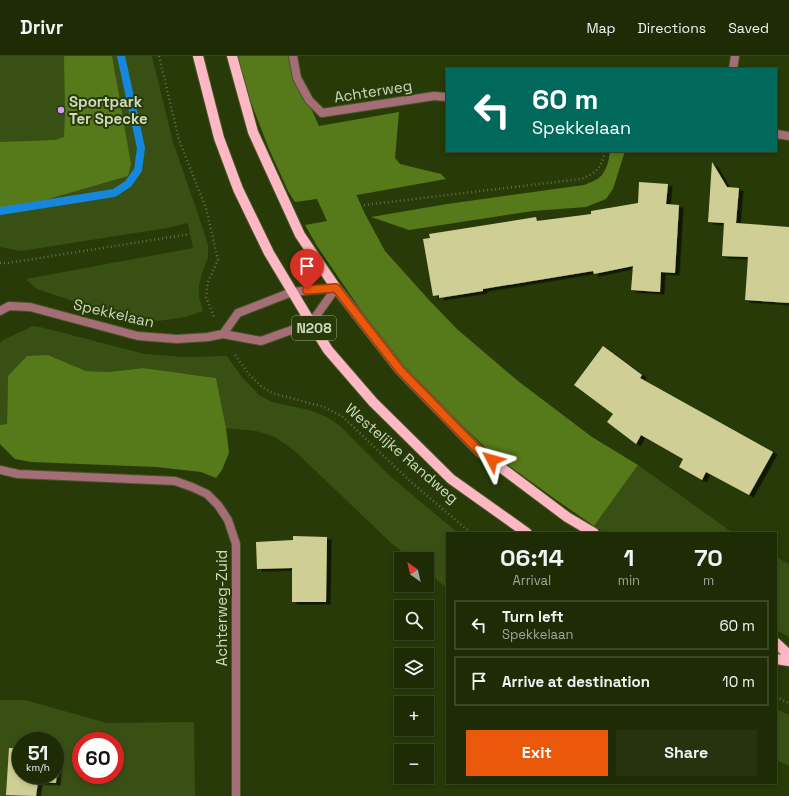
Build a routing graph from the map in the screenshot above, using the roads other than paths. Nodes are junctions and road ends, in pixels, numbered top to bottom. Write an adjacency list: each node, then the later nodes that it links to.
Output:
1 (198, 56): 10 (main road, Westelijke Randweg / N208)
2 (232, 56): 9 (main road, N208)
3 (293, 56): 6 (street, Achterweg)
4 (735, 56): 5 (street)
5 (733, 68)
6 (446, 97)
7 (777, 134): 8 (street)
8 (789, 136)
9 (336, 288): 10 (street); 12 (street); 16 (main road, N208)
10 (292, 292): 12 (main road, Westelijke Randweg / N208); 13 (street)
11 (0, 311): 13 (street, Spekkelaan)
12 (311, 323): 13 (street, Spekkelaan); 15 (main road, Westelijke Randweg / N208)
13 (223, 334)
14 (0, 470): 21 (street, Achterweg-Zuid)
15 (526, 532)
16 (592, 532)
17 (777, 644): 18 (main road)
18 (789, 655)
19 (777, 659): 20 (main road)
20 (789, 661)
21 (236, 796)

